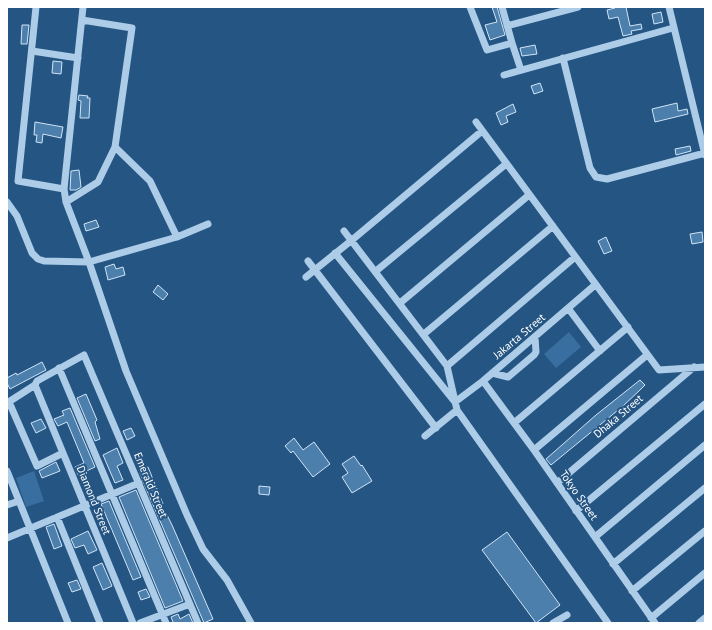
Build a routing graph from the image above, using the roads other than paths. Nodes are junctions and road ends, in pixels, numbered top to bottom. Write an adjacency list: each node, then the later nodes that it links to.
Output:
1 (36, 7): 11 (street)
2 (83, 7): 7 (street)
3 (470, 7): 10 (street)
4 (502, 7): 8 (street)
5 (578, 7): 8 (street)
6 (669, 7): 9 (street)
7 (82, 20): 12 (street); 18 (street)
8 (507, 26): 10 (street)
9 (673, 28): 13 (street); 19 (street)
10 (512, 43): 14 (street)
11 (32, 51): 12 (street); 21 (street)
12 (78, 58): 21 (street)
13 (563, 58): 14 (street); 19 (street)
14 (520, 70): 15 (street)
15 (504, 75)
16 (476, 122): 17 (street)
17 (482, 131): 20 (street); 29 (street)
18 (115, 147): 24 (street); 28 (street)
19 (705, 154)
20 (506, 164): 22 (street); 35 (street)
21 (64, 189): 24 (street)
22 (529, 195): 26 (street); 38 (street)
23 (7, 202): 33 (street)
24 (66, 202): 33 (street)
25 (208, 224): 28 (street)
26 (553, 226): 31 (street); 41 (street)
27 (344, 231): 29 (street)
28 (177, 237): 33 (street)
29 (352, 240): 30 (street); 35 (street)
30 (336, 253): 34 (street); 53 (street)
31 (576, 257): 37 (street); 45 (street)
32 (308, 261): 34 (street)
33 (89, 262): 90 (street)
34 (315, 270): 36 (street); 57 (street)
35 (376, 271): 38 (street)
36 (306, 277)
37 (595, 285): 39 (street, Jakarta Street); 40 (street)
38 (400, 303): 41 (street)
39 (568, 308): 42 (street, Jakarta Street); 43 (street)
40 (628, 328): 43 (street); 44 (street)
41 (424, 334): 45 (street)
42 (535, 337): 49 (street, Jakarta Street); 49 (street)
43 (600, 352): 56 (street)
44 (647, 355): 46 (street); 60 (street)
45 (447, 366): 53 (street)
46 (694, 367): 47 (street); 64 (street, Dhaka Street)
47 (705, 367)
48 (59, 368): 51 (street); 63 (street, Emerald Street); 66 (street)
49 (492, 373): 50 (street, Jakarta Street)
50 (483, 380): 53 (street, Jakarta Street); 56 (street, Tokyo Street)
51 (35, 385): 52 (street); 61 (street, Diamond Street)
52 (8, 402): 61 (street)
53 (456, 402): 55 (street)
54 (705, 404): 70 (street)
55 (458, 410): 57 (street); 92 (street)
56 (514, 423): 60 (street, Tokyo Street)
57 (436, 428): 58 (street)
58 (425, 436)
59 (705, 445): 74 (street)
60 (534, 450): 64 (street, Tokyo Street)
61 (63, 453): 69 (street, Diamond Street)
62 (7, 470): 67 (street)
63 (139, 483): 66 (street); 79 (street, Emerald Street)
64 (556, 483): 70 (street, Tokyo Street)
65 (705, 488): 76 (street)
66 (111, 494): 69 (street); 80 (street)
67 (19, 500): 68 (street); 72 (street)
68 (7, 505)
69 (85, 505): 71 (street); 86 (street, Diamond Street)
70 (576, 511): 74 (street, Tokyo Street)
71 (57, 517): 72 (street); 85 (street)
72 (30, 529): 75 (street); 84 (street)
73 (705, 531): 78 (street)
74 (594, 537): 76 (street, Tokyo Street)
75 (7, 538)
76 (613, 564): 78 (street, Tokyo Street)
77 (705, 572): 83 (street)
78 (632, 591): 83 (street, Tokyo Street)
79 (190, 604): 80 (street); 89 (street, Emerald Street)
80 (162, 615): 87 (street); 88 (street)
81 (567, 615): 91 (street)
82 (705, 618): 93 (street)
83 (653, 620)
84 (68, 623)
85 (100, 623)
86 (134, 623)
87 (140, 623)
88 (166, 623)
89 (198, 623)
90 (251, 623)
91 (553, 623)
92 (608, 623)
93 (699, 623)

